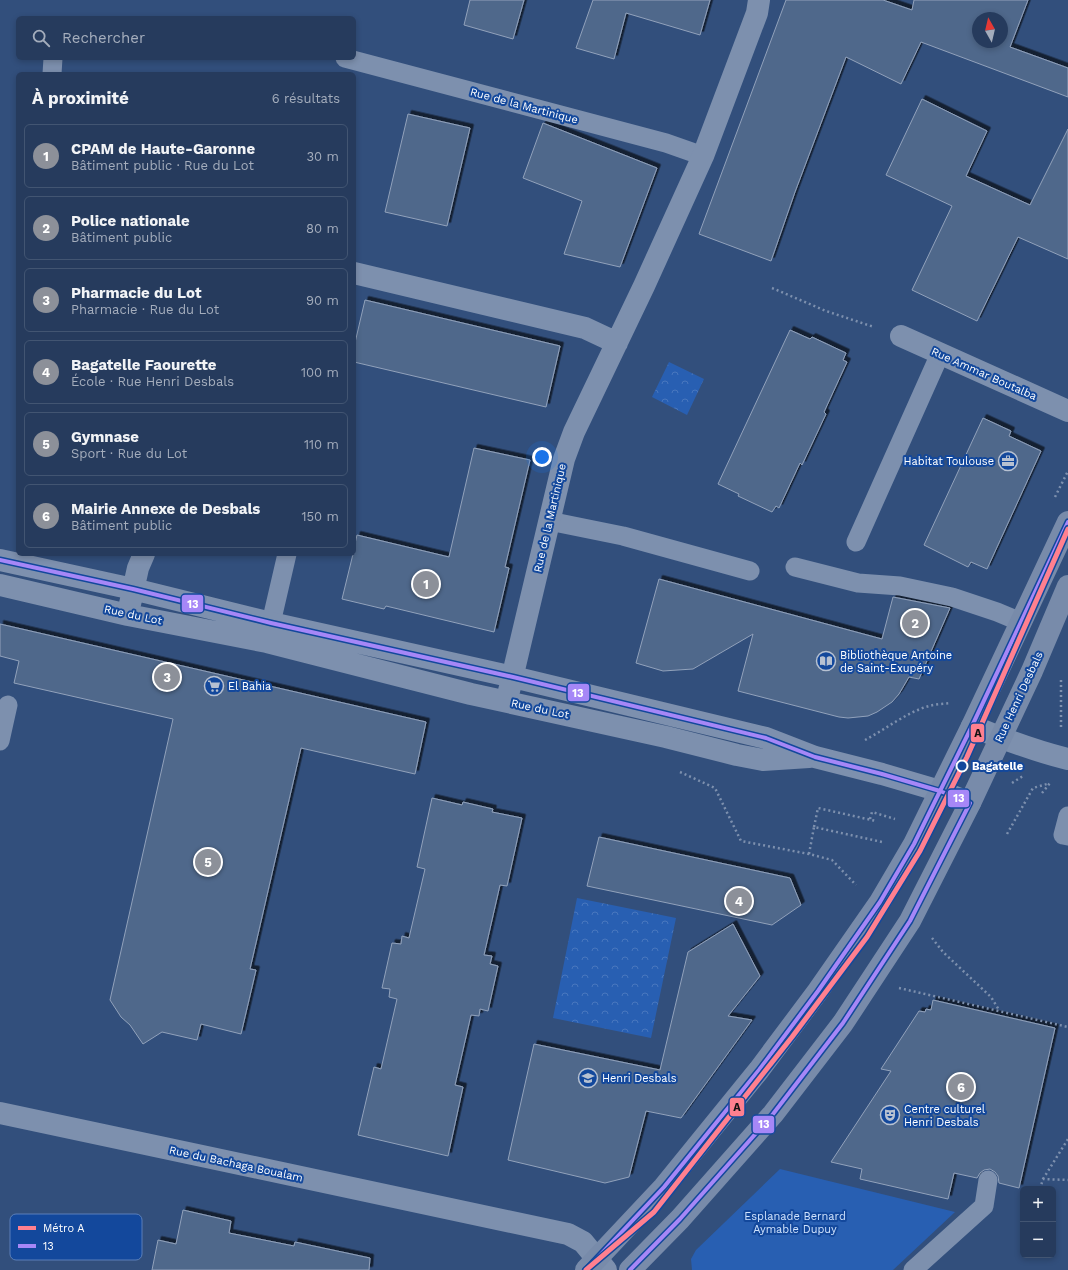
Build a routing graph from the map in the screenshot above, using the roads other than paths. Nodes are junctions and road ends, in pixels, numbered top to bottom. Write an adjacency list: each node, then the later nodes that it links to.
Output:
1 (759, 0): 5 (street, Rue de la Martinique)
2 (53, 60): 4 (lane)
3 (352, 60): 5 (lane, Rue de la Martinique)
4 (52, 72)
5 (704, 156): 8 (street, Rue de la Martinique)
6 (356, 273): 8 (street)
7 (901, 336): 9 (street, Rue Ammar Boutalba)
8 (617, 343): 11 (street, Rue de la Martinique)
9 (940, 354): 10 (street, Rue Ammar Boutalba); 13 (lane)
10 (1068, 411)
11 (549, 521): 18 (lane); 25 (street, Rue de la Martinique)
12 (1068, 522): 23 (street)
13 (856, 542)
14 (143, 556): 21 (street)
15 (286, 556): 24 (lane)
16 (0, 560): 21 (street, Rue du Lot)
17 (795, 567): 23 (lane)
18 (750, 571)
19 (0, 585): 22 (street, Rue du Lot)
20 (1068, 586): 29 (street, Rue Henri Desbals)
21 (133, 589): 22 (street); 24 (street, Rue du Lot)
22 (128, 615): 24 (street, Rue du Lot)
23 (1021, 622): 28 (street)
24 (269, 632): 25 (street, Rue du Lot); 26 (street, Rue du Lot)
25 (513, 677): 26 (street, Rue de la Martinique); 31 (street, Rue du Lot)
26 (507, 702): 31 (street, Rue du Lot)
27 (8, 705): 30 (lane)
28 (972, 726): 29 (street); 33 (street)
29 (1000, 738): 32 (street); 34 (street, Rue Henri Desbals)
30 (0, 741)
31 (815, 757): 33 (street, Rue du Lot)
32 (1068, 759)
33 (940, 791): 34 (street, Rue du Lot); 39 (street)
34 (970, 803): 40 (street, Rue Henri Desbals)
35 (1068, 816): 36 (lane)
36 (1068, 836)
37 (0, 1112): 39 (street, Rue du Bachaga Boualam)
38 (988, 1180): 41 (lane)
39 (596, 1267)
40 (630, 1270)
41 (913, 1270)

